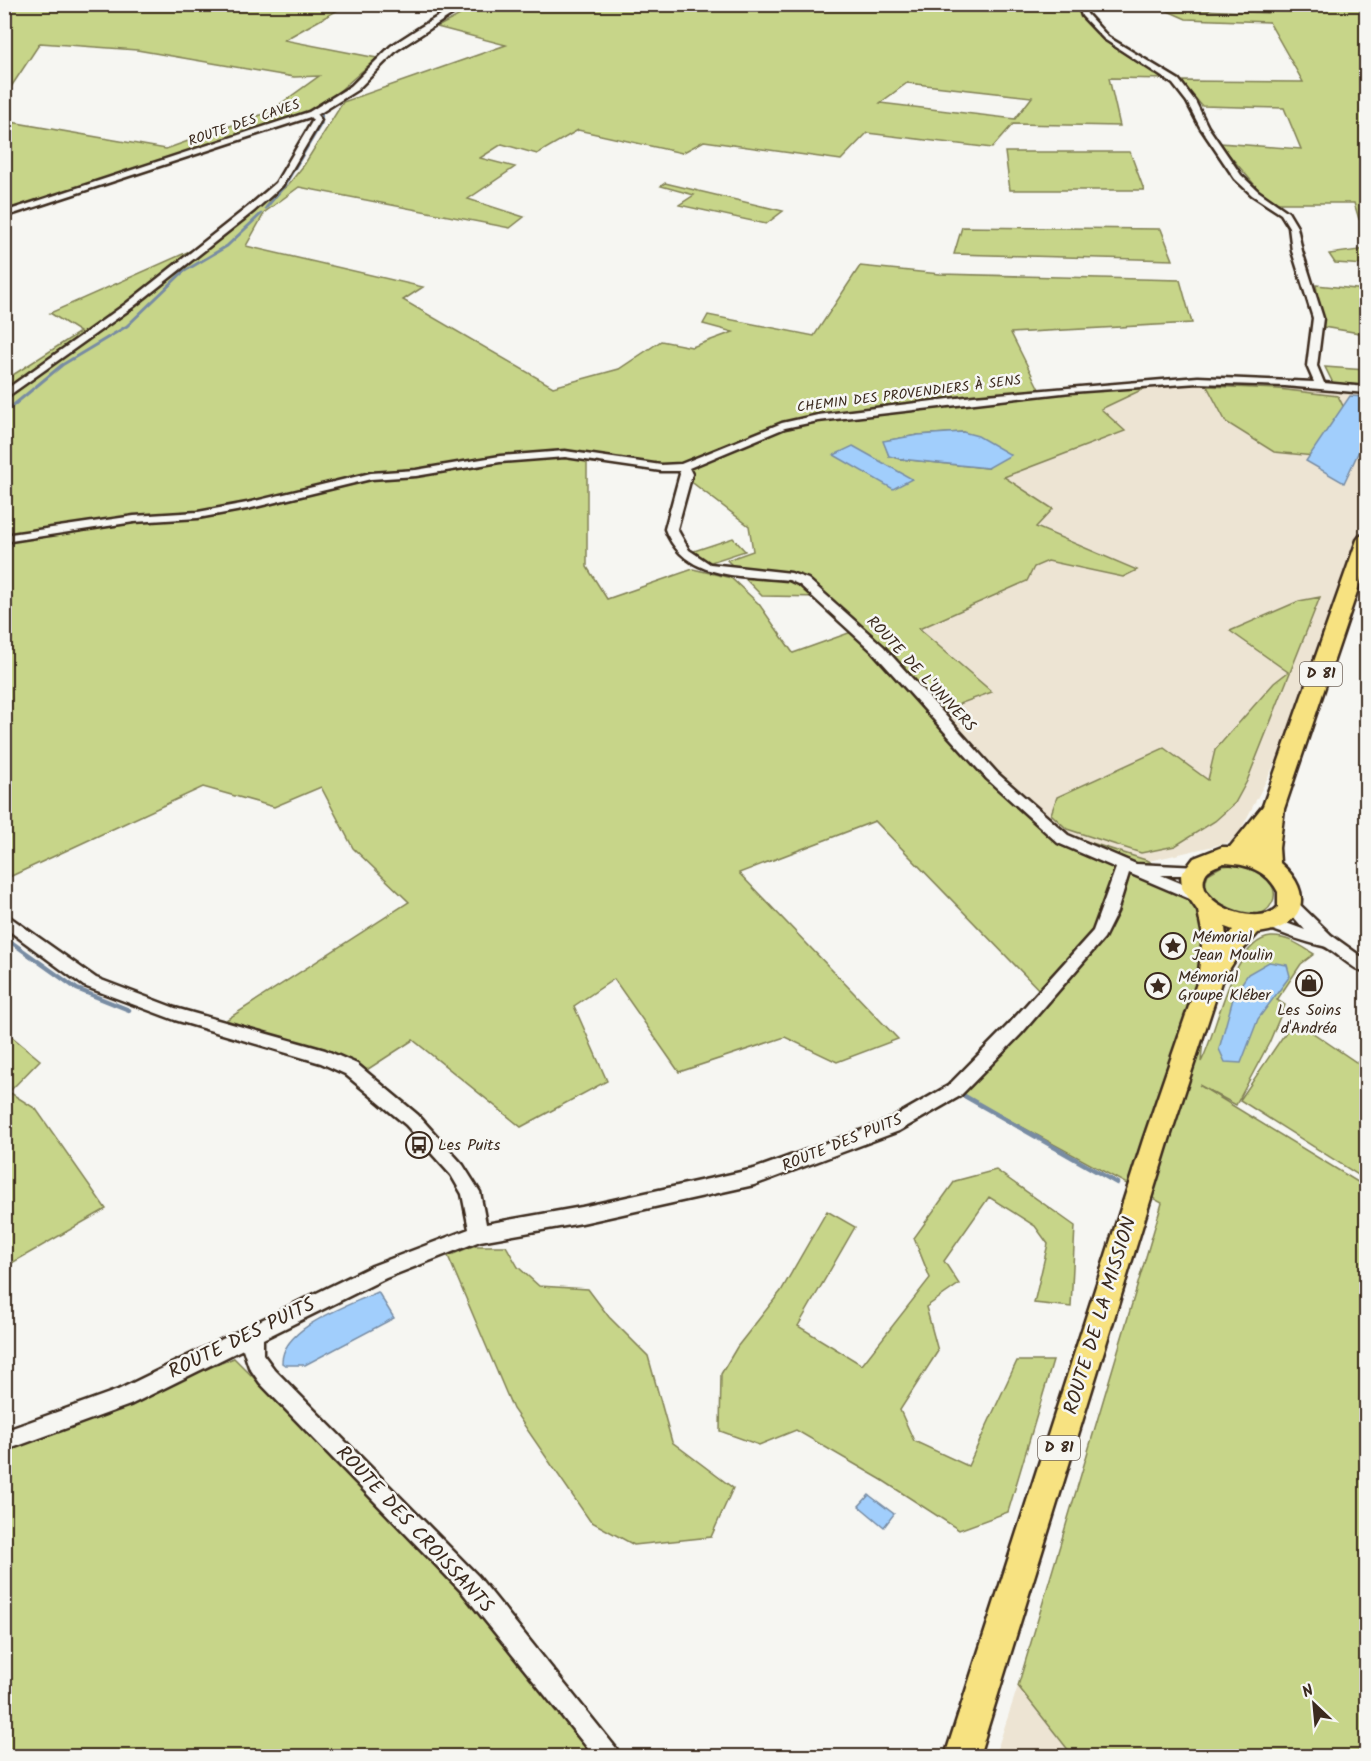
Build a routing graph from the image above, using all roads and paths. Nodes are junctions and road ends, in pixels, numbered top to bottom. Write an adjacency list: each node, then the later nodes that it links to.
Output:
1 (465, 4): 5 (street, ROUTE DES CAVES)
2 (1081, 4): 7 (street)
3 (1200, 4): 4 (street)
4 (1273, 4)
5 (312, 114): 6 (street, ROUTE DES CAVES); 9 (street)
6 (4, 215)
7 (1320, 385): 8 (street, CHEMIN DES PROVENDIERS À SENS); 10 (street, CHEMIN DES PROVENDIERS À SENS)
8 (1366, 390)
9 (4, 396)
10 (683, 467): 11 (street, CHEMIN DES PROVENDIERS À SENS); 15 (street, ROUTE DE L'UNIVERS)
11 (4, 539)
12 (1366, 540): 13 (main road, D 81)
13 (1273, 808): 14 (main road, D 81); 16 (main road, D 81)
14 (1236, 855): 16 (main road); 17 (main road)
15 (1128, 865): 17 (street, ROUTE DE L'UNIVERS); 18 (street, ROUTE DE L'UNIVERS); 25 (street, ROUTE DES PUITS)
16 (1269, 867): 19 (main road)
17 (1194, 871): 18 (main road)
18 (1202, 903): 21 (main road); 24 (main road, D 81)
19 (1291, 905): 21 (main road); 22 (street)
20 (4, 919): 25 (street)
21 (1260, 924): 22 (street); 24 (main road, D 81)
22 (1338, 950): 23 (street)
23 (1366, 967)
24 (1210, 980): 29 (main road, ROUTE DE LA MISSION / D 81)
25 (479, 1233): 26 (street, ROUTE DES PUITS)
26 (255, 1332): 27 (street, ROUTE DES PUITS); 28 (street, ROUTE DES CROISSANTS)
27 (4, 1441)
28 (608, 1756)
29 (962, 1756)

